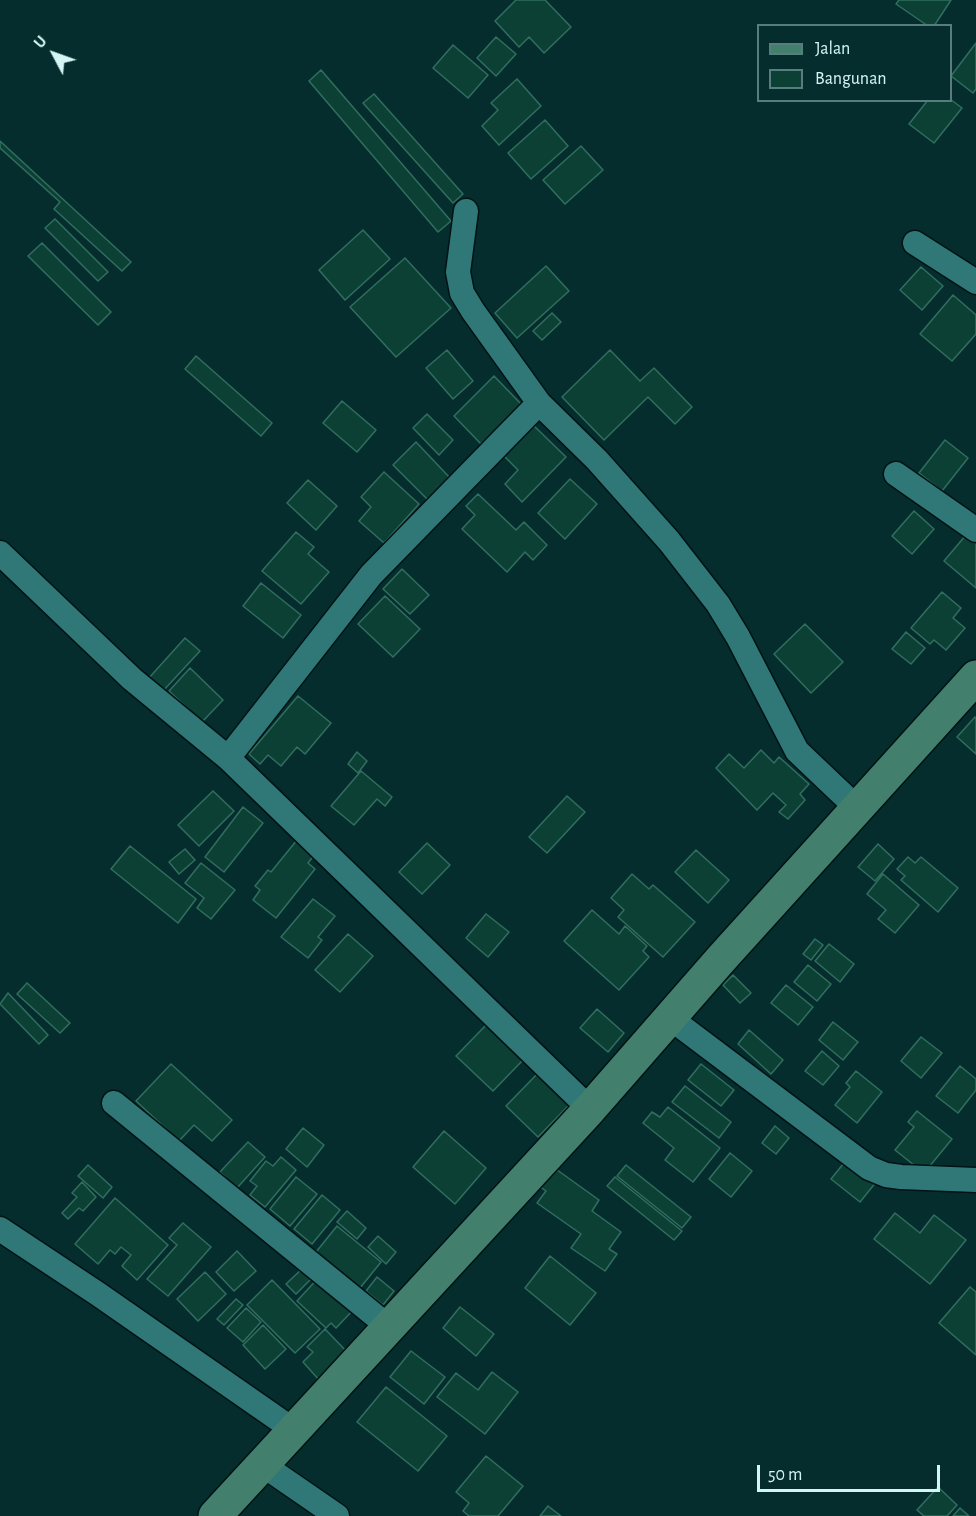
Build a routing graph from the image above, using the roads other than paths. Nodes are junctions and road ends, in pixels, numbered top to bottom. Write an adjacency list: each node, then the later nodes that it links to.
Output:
1 (466, 211): 4 (street)
2 (915, 243): 3 (street)
3 (976, 282)
4 (539, 403): 9 (street); 10 (street)
5 (896, 474): 6 (street)
6 (976, 530)
7 (0, 553): 9 (street)
8 (976, 677): 10 (street)
9 (228, 758): 13 (street)
10 (857, 808): 11 (street)
11 (670, 1018): 13 (street); 14 (street)
12 (114, 1103): 16 (street)
13 (585, 1104): 16 (street)
14 (976, 1180)
15 (0, 1229): 17 (street)
16 (389, 1327): 17 (street)
17 (295, 1431): 18 (street)
18 (263, 1465): 19 (street); 20 (street)
19 (215, 1516)
20 (337, 1516)

